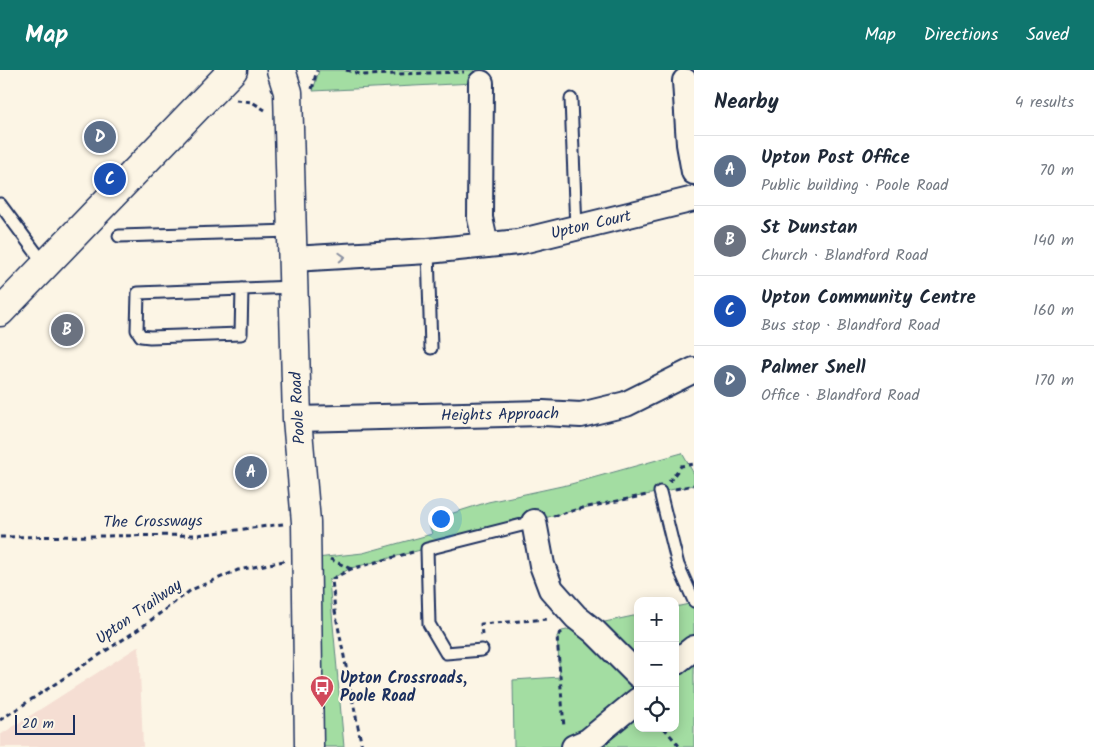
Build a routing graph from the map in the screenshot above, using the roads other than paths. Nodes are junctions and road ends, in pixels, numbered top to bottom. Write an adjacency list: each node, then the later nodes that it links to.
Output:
1 (232, 70): 15 (main road)
2 (281, 70): 10 (main road, Poole Road)
3 (473, 78): 12 (street)
4 (685, 81): 6 (street)
5 (571, 98): 9 (lane)
6 (694, 172)
7 (694, 199): 9 (street, Upton Court)
8 (0, 204): 15 (lane)
9 (576, 228): 12 (street, Upton Court)
10 (292, 231): 11 (lane); 14 (main road, Poole Road)
11 (119, 236)
12 (486, 245): 13 (street, Upton Court)
13 (428, 251): 14 (street, Upton Court, one-way to 13); 19 (lane)
14 (293, 259): 16 (main road, Poole Road)
15 (45, 266): 18 (main road)
16 (294, 287): 17 (lane); 21 (main road, Poole Road)
17 (242, 289): 17 (lane)
18 (0, 312)
19 (431, 348)
20 (694, 370): 21 (street, Heights Approach)
21 (297, 419): 30 (main road, Poole Road)
22 (660, 492): 24 (lane)
23 (534, 522): 26 (lane); 28 (street)
24 (694, 601)
25 (694, 648): 27 (street)
26 (482, 650)
27 (679, 660)
28 (634, 671)
29 (634, 703): 31 (street)
30 (309, 747)
31 (575, 747)

